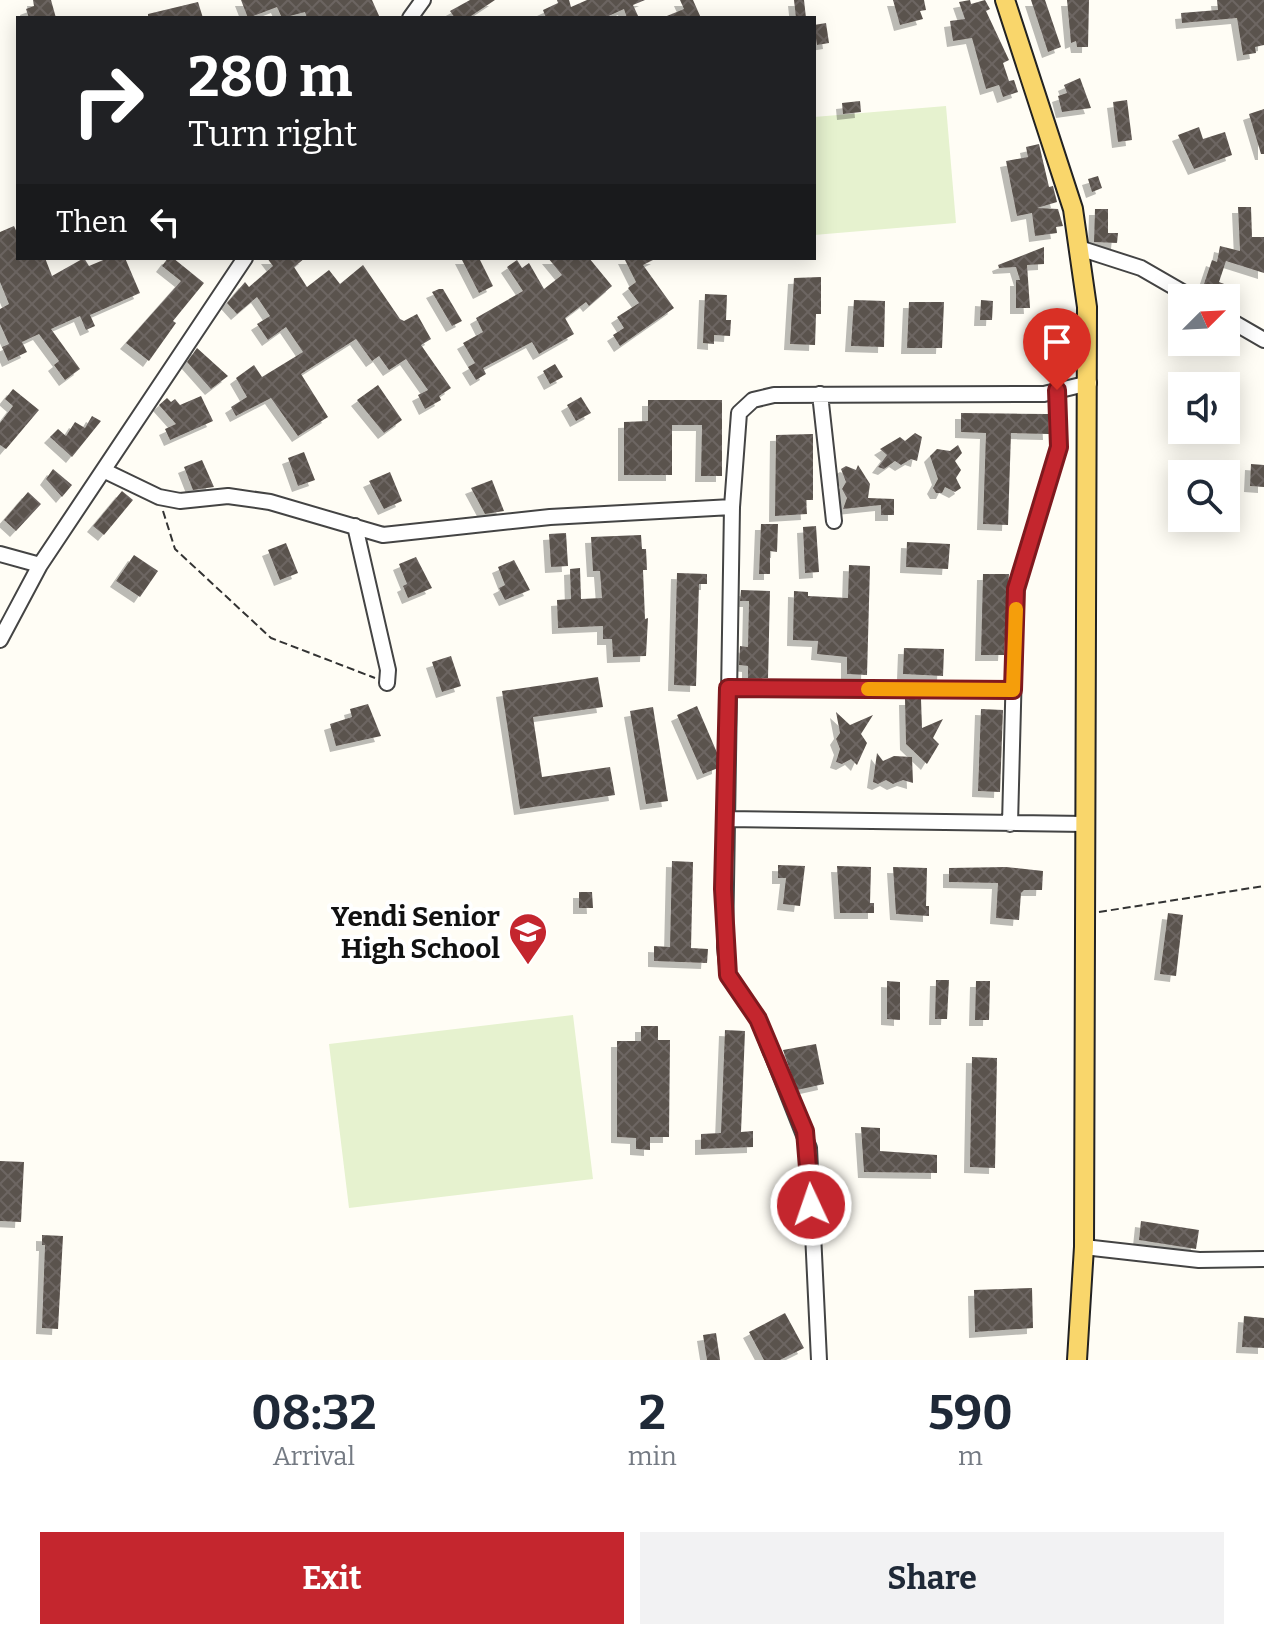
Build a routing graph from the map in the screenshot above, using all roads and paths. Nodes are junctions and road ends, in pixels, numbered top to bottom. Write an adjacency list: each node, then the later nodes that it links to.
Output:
1 (1005, 0): 2 (main road)
2 (1079, 248): 4 (street); 7 (main road)
3 (244, 260): 10 (street)
4 (1169, 284)
5 (1240, 326): 6 (street)
6 (1264, 340)
7 (1089, 383): 8 (street); 23 (main road)
8 (1057, 390): 9 (street); 20 (street)
9 (820, 394): 12 (street); 13 (street)
10 (105, 471): 11 (street); 16 (street)
11 (159, 497): 14 (street); 18 (path)
12 (732, 507): 14 (street); 19 (street)
13 (834, 521)
14 (355, 526): 18 (street)
15 (0, 554): 16 (street)
16 (40, 565): 17 (street)
17 (0, 640)
18 (387, 683)
19 (728, 688): 20 (street); 21 (street)
20 (1013, 690): 22 (street)
21 (725, 819): 22 (street); 28 (street)
22 (1010, 824): 23 (street)
23 (1085, 824): 25 (main road)
24 (1264, 886): 25 (path)
25 (1084, 915): 26 (main road)
26 (1084, 1247): 27 (street); 29 (main road)
27 (1264, 1259)
28 (819, 1360)
29 (1077, 1360)

